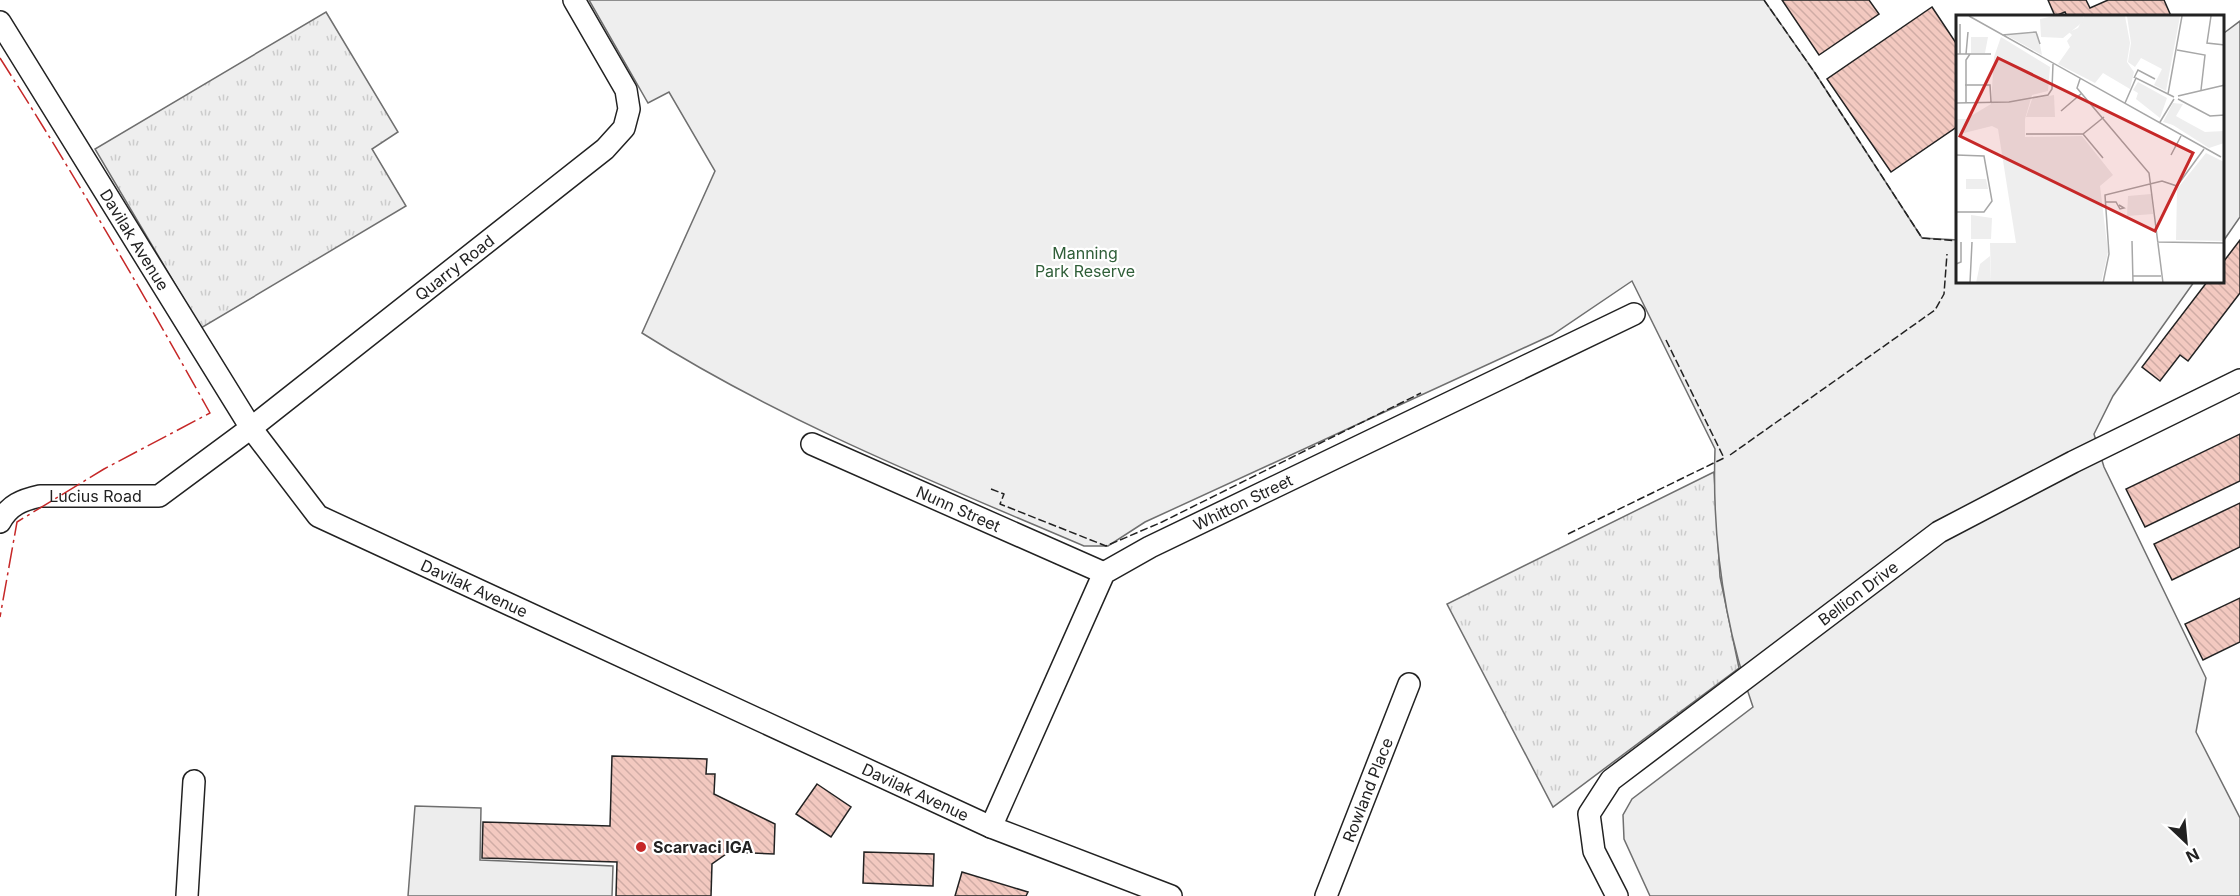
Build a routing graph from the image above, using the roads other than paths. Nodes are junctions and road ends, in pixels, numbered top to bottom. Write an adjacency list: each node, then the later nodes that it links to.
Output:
1 (574, 0): 5 (street, Quarry Road)
2 (0, 22): 5 (street, Davilak Avenue)
3 (1634, 314): 8 (street, Whitton Street)
4 (2240, 380): 15 (street, Bellion Drive)
5 (251, 428): 7 (street, Lucius Road); 11 (street, Davilak Avenue)
6 (812, 444): 8 (street, Nunn Street)
7 (0, 522)
8 (1104, 573): 11 (street)
9 (1409, 684): 14 (street, Rowland Place)
10 (194, 781): 12 (street)
11 (991, 827): 13 (street, Davilak Avenue)
12 (187, 896)
13 (1171, 896)
14 (1326, 896)
15 (1617, 896)

